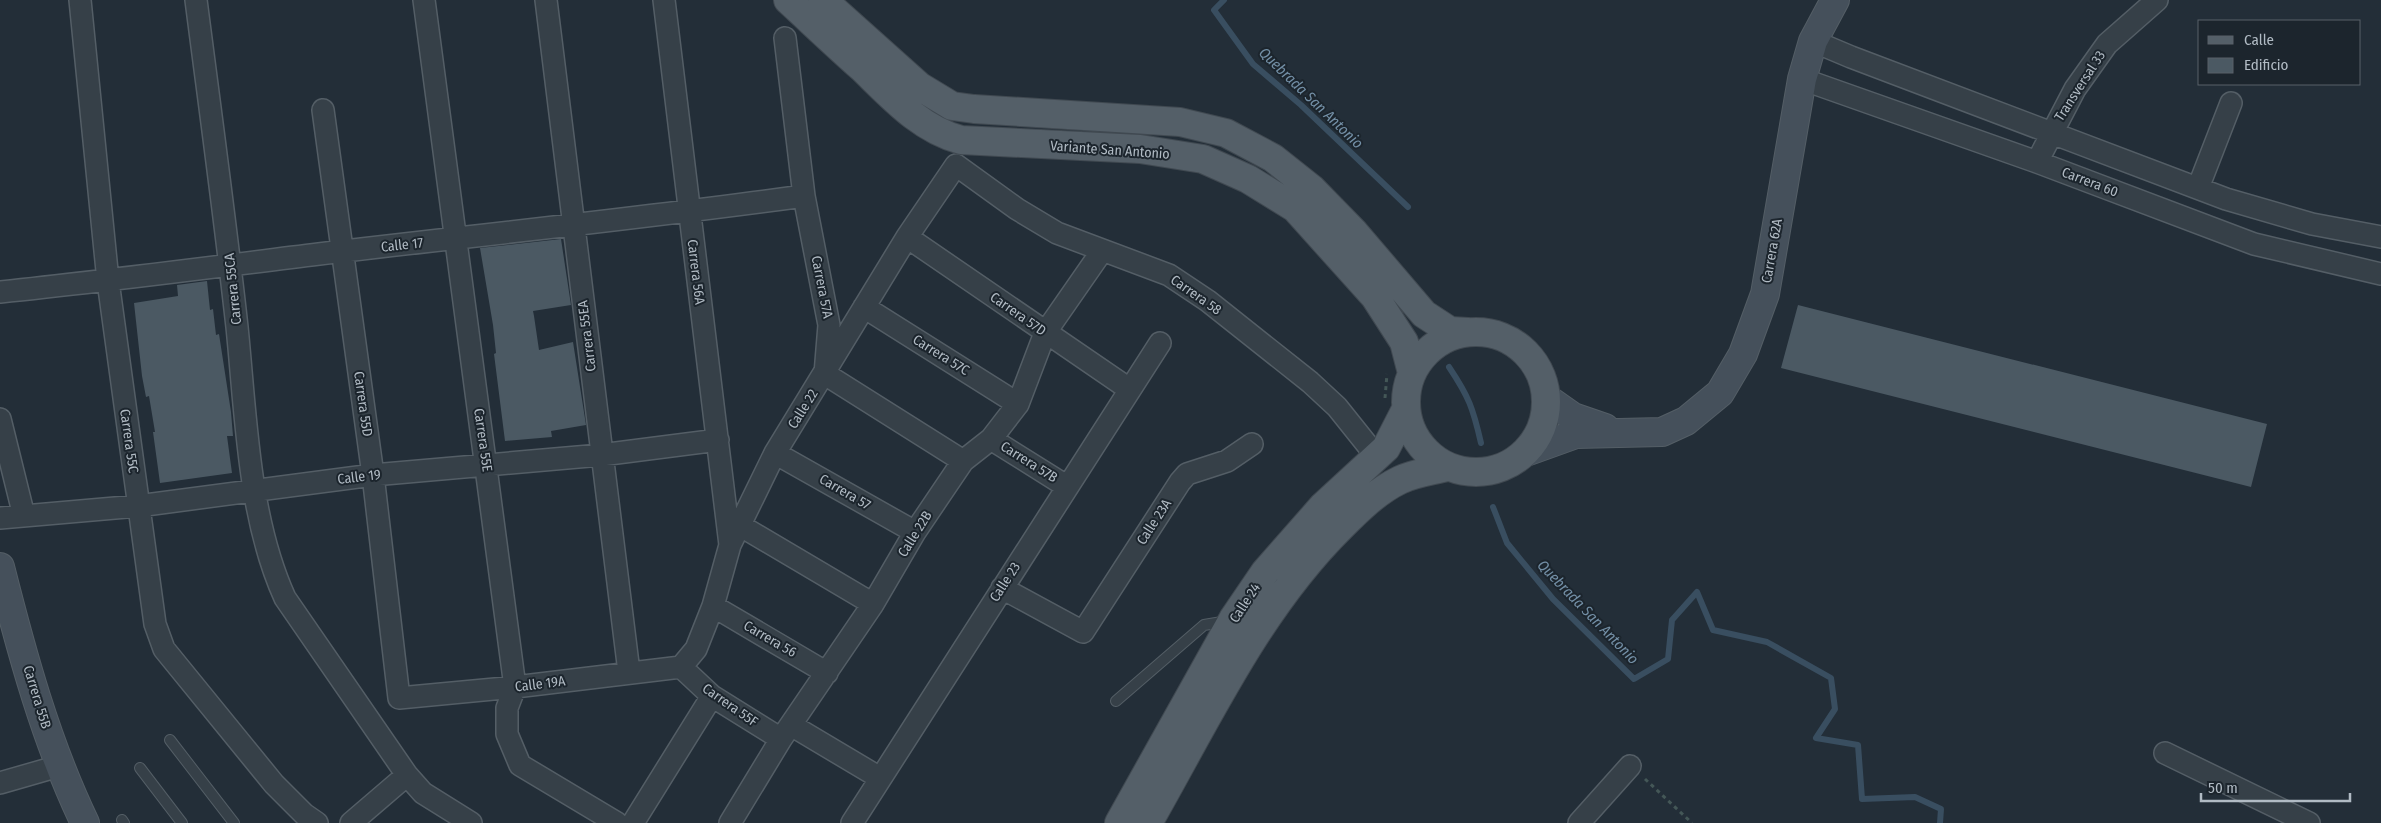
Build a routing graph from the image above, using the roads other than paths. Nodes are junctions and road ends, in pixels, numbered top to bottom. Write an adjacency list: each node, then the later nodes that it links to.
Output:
1 (80, 0): 29 (street, Carrera 55C)
2 (196, 0): 27 (street, Carrera 55CA)
3 (424, 0): 24 (street, Carrera 55E)
4 (546, 0): 21 (street, Carrera 55EA)
5 (664, 0): 20 (street, Carrera 56A)
6 (788, 0): 35 (main road, Variante San Antonio)
7 (824, 0): 32 (main road, Variante San Antonio)
8 (1835, 0): 11 (street, Carrera 62A)
9 (2156, 0): 15 (street, Transversal 33)
10 (785, 38): 19 (street, Carrera 57A)
11 (1813, 41): 12 (street, Carrera 62A); 15 (street)
12 (1802, 79): 16 (street, Carrera 60); 42 (street, Carrera 62A)
13 (2231, 104): 18 (street)
14 (323, 110): 26 (street, Carrera 55D)
15 (2050, 132): 16 (street, Transversal 33); 18 (street)
16 (2037, 162): 28 (street, Carrera 60)
17 (956, 165): 22 (street, Calle 22); 25 (street, Carrera 58)
18 (2198, 188): 23 (street)
19 (804, 196): 20 (street, Calle 17); 36 (street, Carrera 57A)
20 (689, 211): 21 (street, Calle 17); 44 (street, Carrera 56A)
21 (574, 226): 24 (street, Calle 17); 48 (street, Carrera 55EA)
22 (907, 237): 31 (street, Calle 22); 33 (street, Carrera 57D)
23 (2381, 237)
24 (456, 240): 26 (street, Calle 17); 51 (street, Carrera 55E)
25 (1102, 251): 33 (street, Calle 22B); 49 (street, Carrera 58)
26 (342, 252): 27 (street, Calle 17); 53 (street, Carrera 55D)
27 (230, 265): 29 (street, Calle 17); 55 (street, Carrera 55CA)
28 (2381, 274)
29 (108, 281): 30 (street, Calle 17); 56 (street, Carrera 55C)
30 (0, 292)
31 (864, 307): 36 (street, Calle 22); 39 (street, Carrera 57C)
32 (1468, 332): 35 (main road, Variante San Antonio); 38 (main road, Variante San Antonio)
33 (1045, 333): 37 (street, Carrera 57D); 39 (street, Calle 22B)
34 (1160, 342): 37 (street, Calle 23)
35 (1412, 373): 40 (main road, Variante San Antonio)
36 (825, 374): 47 (street, Calle 22); 50 (street)
37 (1129, 389): 54 (street, Calle 23)
38 (1546, 398): 42 (street, Carrera 62A); 46 (main road, Variante San Antonio)
39 (1018, 404): 43 (street, Calle 22B)
40 (1406, 409): 49 (main road, Calle 24); 52 (main road, Variante San Antonio)
41 (0, 419): 57 (street)
42 (1624, 433): 46 (street, Carrera 62A)
43 (991, 438): 50 (street, Calle 22B); 54 (street, Carrera 57B)
44 (718, 440): 48 (street, Calle 19); 61 (street, Carrera 56A)
45 (1252, 444): 63 (street, Calle 23A)
46 (1526, 452): 52 (main road, Variante San Antonio)
47 (775, 453): 59 (street, Calle 22); 60 (street, Carrera 57)
48 (601, 455): 51 (street, Calle 19); 68 (street, Carrera 55EA)
49 (1377, 458): 66 (main road, Calle 24)
50 (963, 461): 60 (street, Calle 22B)
51 (486, 464): 53 (street, Calle 19); 70 (street, Carrera 55E)
52 (1447, 467): 94 (main road, Calle 24)
53 (373, 476): 55 (street, Calle 19); 72 (street, Carrera 55D)
54 (1066, 486): 63 (street, Calle 23)
55 (254, 490): 56 (street, Calle 19); 80 (street, Carrera 55CA)
56 (138, 506): 57 (street, Calle 19); 86 (street, Carrera 55C)
57 (24, 516): 58 (street, Calle 19)
58 (0, 518)
59 (741, 526): 61 (street, Calle 22); 64 (street)
60 (915, 532): 64 (street, Calle 22B)
61 (730, 545): 65 (street, Calle 22)
62 (0, 568): 77 (street, Carrera 55B)
63 (1002, 588): 81 (street, Calle 23)
64 (873, 604): 69 (street, Calle 22B)
65 (713, 606): 67 (street, Calle 22); 69 (street, Carrera 56)
66 (1233, 620): 73 (lane); 93 (main road, Calle 24)
67 (681, 667): 68 (street, Calle 19A); 71 (street, Carrera 55F)
68 (629, 672): 70 (street, Calle 19A)
69 (827, 673): 74 (street, Calle 22B)
70 (515, 687): 72 (street, Calle 19A); 89 (street, Carrera 55E)
71 (712, 696): 74 (street, Carrera 55F); 90 (street)
72 (399, 698)
73 (1116, 701)
74 (786, 732): 81 (street, Carrera 55F); 91 (street, Calle 22B)
75 (170, 740): 85 (lane)
76 (2165, 753): 96 (street)
77 (59, 766): 82 (street); 83 (street, Carrera 55B)
78 (1630, 766): 95 (street)
79 (140, 768): 84 (lane)
80 (407, 775): 87 (street); 88 (street)
81 (880, 778): 92 (street, Calle 23)
82 (0, 784)
83 (85, 823)
84 (182, 823)
85 (234, 823)
86 (317, 823)
87 (351, 823)
88 (471, 823)
89 (616, 823)
90 (633, 823)
91 (730, 823)
92 (852, 823)
93 (1119, 823)
94 (1148, 823)
95 (1579, 823)
96 (2309, 823)

